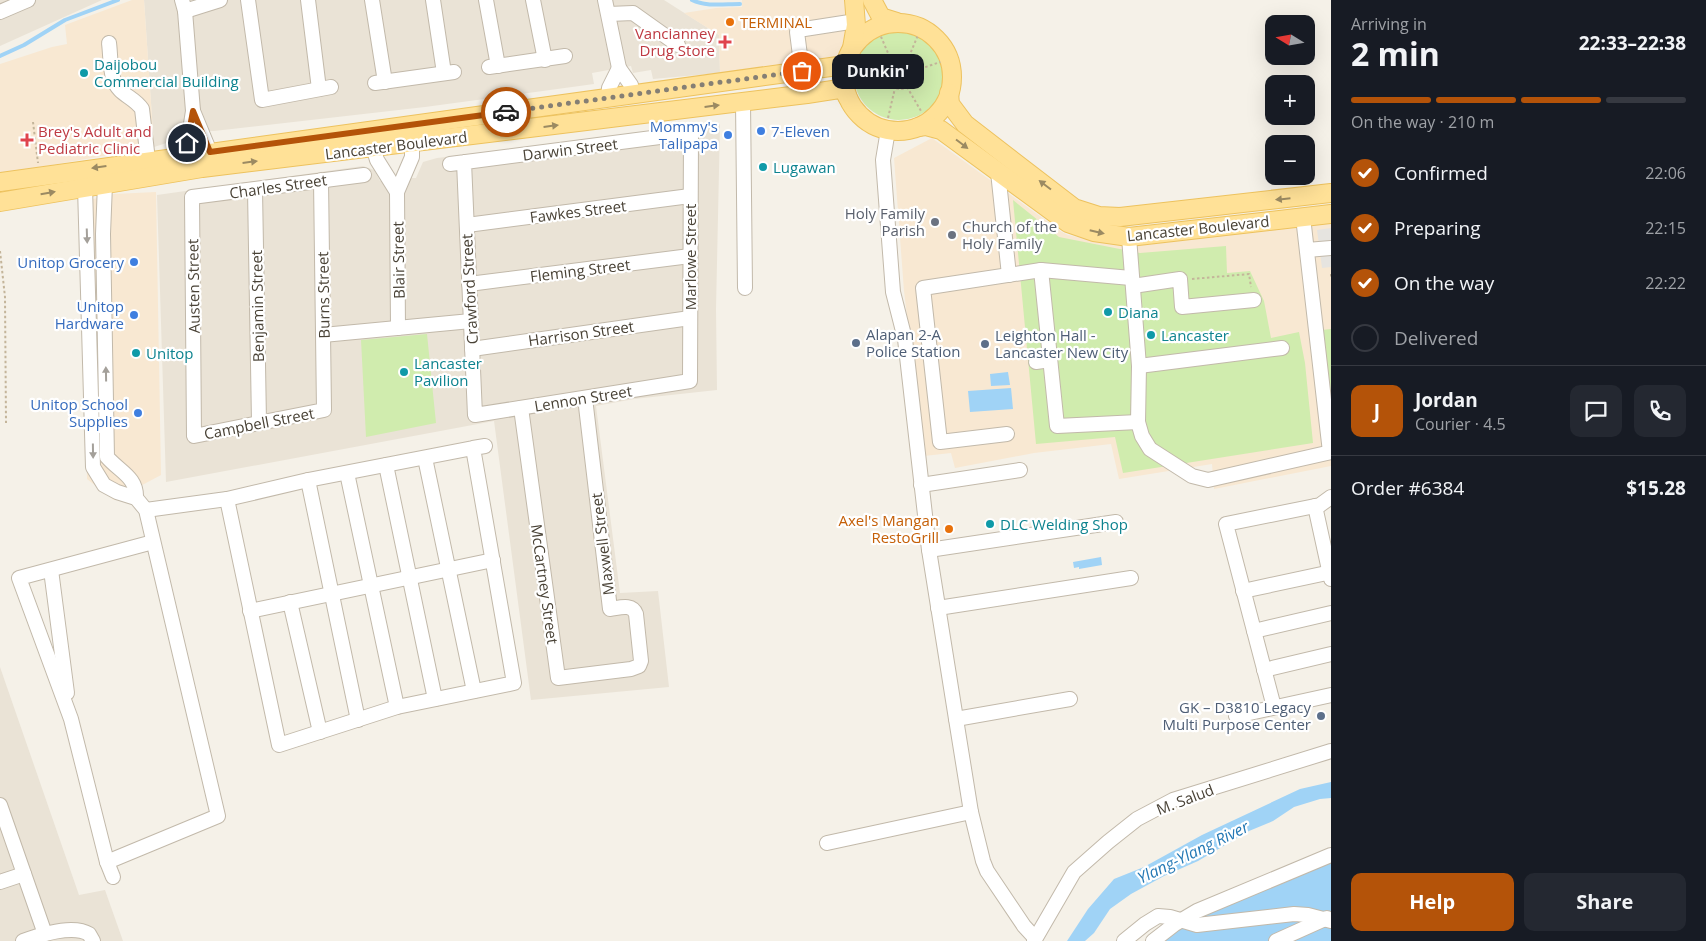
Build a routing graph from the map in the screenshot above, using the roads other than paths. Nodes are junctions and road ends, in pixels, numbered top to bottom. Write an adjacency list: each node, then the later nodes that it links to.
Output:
1 (28, 0): 13 (street)
2 (220, 0): 12 (street)
3 (248, 0): 4 (street)
4 (308, 0)
5 (372, 0): 6 (street)
6 (434, 0)
7 (486, 0): 21 (street)
8 (533, 0): 21 (street)
9 (605, 0): 14 (street)
10 (854, 0): 15 (main road)
11 (872, 0): 16 (main road)
12 (183, 5): 30 (street)
13 (6, 7)
14 (609, 14): 18 (street); 23 (street)
15 (856, 22): 19 (main road); 24 (street)
16 (897, 22): 19 (main road); 25 (main road)
17 (109, 43): 38 (street)
18 (678, 45)
19 (852, 48): 22 (main road)
20 (565, 56): 21 (street)
21 (545, 60)
22 (845, 66): 24 (main road, Lancaster Boulevard); 28 (main road)
23 (619, 68): 26 (street); 27 (street)
24 (802, 71): 26 (main road, Lancaster Boulevard)
25 (949, 93): 31 (main road); 48 (main road, Lancaster Boulevard, one-way to 25)
26 (633, 94): 27 (main road, Lancaster Boulevard)
27 (608, 98): 36 (main road, Lancaster Boulevard)
28 (848, 98): 29 (main road, Lancaster Boulevard); 32 (main road)
29 (743, 102): 34 (main road, Lancaster Boulevard, one-way to 29); 63 (street)
30 (193, 111): 36 (street); 37 (street)
31 (922, 124): 32 (main road); 40 (main road, Lancaster Boulevard, one-way to 40)
32 (886, 129): 90 (street)
33 (691, 133): 39 (street, Darwin Street); 49 (street, Marlowe Street)
34 (412, 142): 35 (main road, Lancaster Boulevard); 47 (street, Blair Street)
35 (373, 147): 44 (main road, Lancaster Boulevard, one-way to 35); 47 (street)
36 (210, 152): 37 (main road, Lancaster Boulevard)
37 (186, 155): 38 (main road, Lancaster Boulevard)
38 (148, 160): 43 (main road, Lancaster Boulevard, one-way to 43)
39 (457, 163): 54 (street, Crawford Street)
40 (998, 172): 55 (main road, Lancaster Boulevard, one-way to 55); 60 (street)
41 (364, 176): 42 (street, Charles Street)
42 (322, 180): 46 (street, Charles Street); 70 (street, Burns Street)
43 (0, 182)
44 (105, 184): 45 (main road, Lancaster Boulevard); 65 (street)
45 (85, 187): 51 (main road, Lancaster Boulevard, one-way to 45); 66 (street, one-way to 66)
46 (255, 190): 50 (street, Charles Street); 79 (street, Benjamin Street)
47 (397, 192): 69 (street, Blair Street)
48 (1331, 193)
49 (690, 196): 54 (street, Fawkes Street); 58 (street, Marlowe Street)
50 (192, 197): 83 (street, Austen Street)
51 (0, 202)
52 (1331, 214): 53 (main road, Lancaster Boulevard)
53 (1303, 217): 55 (main road, Lancaster Boulevard); 57 (street)
54 (466, 225): 62 (street, Crawford Street)
55 (1129, 237): 61 (street)
56 (1331, 248): 57 (street)
57 (1306, 250): 81 (street)
58 (690, 256): 62 (street, Fleming Street); 67 (street, Marlowe Street)
59 (1041, 270): 60 (street); 61 (street); 80 (street)
60 (1009, 275): 82 (street)
61 (1132, 282): 64 (street); 73 (street)
62 (469, 284): 68 (street, Crawford Street)
63 (745, 288)
64 (1253, 300)
65 (104, 301): 66 (street); 92 (street, one-way to 65)
66 (90, 302): 92 (street, one-way to 92)
67 (690, 318): 71 (street, Harrison Street); 74 (street, Marlowe Street)
68 (471, 321): 69 (street); 71 (street, Crawford Street)
69 (398, 328): 70 (street)
70 (323, 335): 77 (street, Burns Street)
71 (472, 348): 78 (street, Crawford Street)
72 (1282, 348): 73 (street)
73 (1139, 366): 80 (street)
74 (690, 381): 75 (street, Lennon Street)
75 (585, 398): 76 (street, Lennon Street); 115 (street, Maxwell Street)
76 (520, 408): 78 (street, Lennon Street); 115 (street, McCartney Street)
77 (324, 410): 79 (street, Campbell Street)
78 (475, 415)
79 (258, 422): 83 (street, Campbell Street)
80 (1138, 422): 84 (street)
81 (1329, 424): 84 (street)
82 (1007, 434)
83 (194, 436)
84 (1330, 452)
85 (425, 458): 86 (street); 100 (street); 101 (street)
86 (386, 465): 88 (street); 104 (street)
87 (1020, 470): 90 (street)
88 (347, 473): 89 (street); 106 (street)
89 (308, 480): 93 (street); 108 (street)
90 (921, 485): 99 (street)
91 (1331, 497): 94 (street)
92 (136, 498): 95 (street)
93 (227, 499): 95 (street); 111 (street)
94 (1315, 506): 97 (street); 107 (street)
95 (146, 510): 98 (street)
96 (1116, 522): 99 (street)
97 (1326, 533): 103 (street)
98 (153, 542): 102 (street); 134 (street)
99 (929, 550): 110 (street)
100 (493, 560): 101 (street); 117 (street)
101 (448, 569): 104 (street); 117 (street)
102 (51, 570): 124 (street); 124 (street)
103 (1330, 574): 107 (street)
104 (409, 577): 106 (street); 119 (street)
105 (1131, 578): 110 (street)
106 (371, 586): 108 (street); 121 (street)
107 (1244, 590): 113 (street)
108 (332, 594): 109 (street); 126 (street)
109 (290, 602): 111 (street); 127 (street)
110 (938, 608): 125 (street)
111 (250, 611): 127 (street)
112 (1331, 613): 113 (street)
113 (1254, 631): 116 (street)
114 (1331, 654): 116 (street)
115 (639, 666)
116 (1264, 670): 122 (street)
117 (474, 691): 119 (street)
118 (1331, 695): 122 (street)
119 (435, 699): 121 (street)
120 (1070, 699): 125 (street)
121 (397, 707): 126 (street)
122 (1274, 708): 123 (street)
123 (1236, 716)
124 (71, 719): 134 (street)
125 (956, 719): 130 (street)
126 (358, 720): 127 (street)
127 (320, 732)
128 (1331, 751): 141 (street, M. Salud)
129 (0, 805): 131 (street)
130 (971, 812): 132 (street); 141 (street)
131 (4, 825): 135 (street)
132 (827, 843)
133 (1331, 855): 139 (street)
134 (107, 862): 136 (street)
135 (24, 874): 137 (street); 140 (street)
136 (113, 877)
137 (0, 882)
138 (1329, 919): 139 (street); 146 (street)
139 (1180, 920): 144 (street); 145 (street)
140 (45, 934): 142 (street); 143 (street)
141 (1034, 940)
142 (23, 941)
143 (93, 941)
144 (1124, 941)
145 (1153, 941)
146 (1276, 941)

